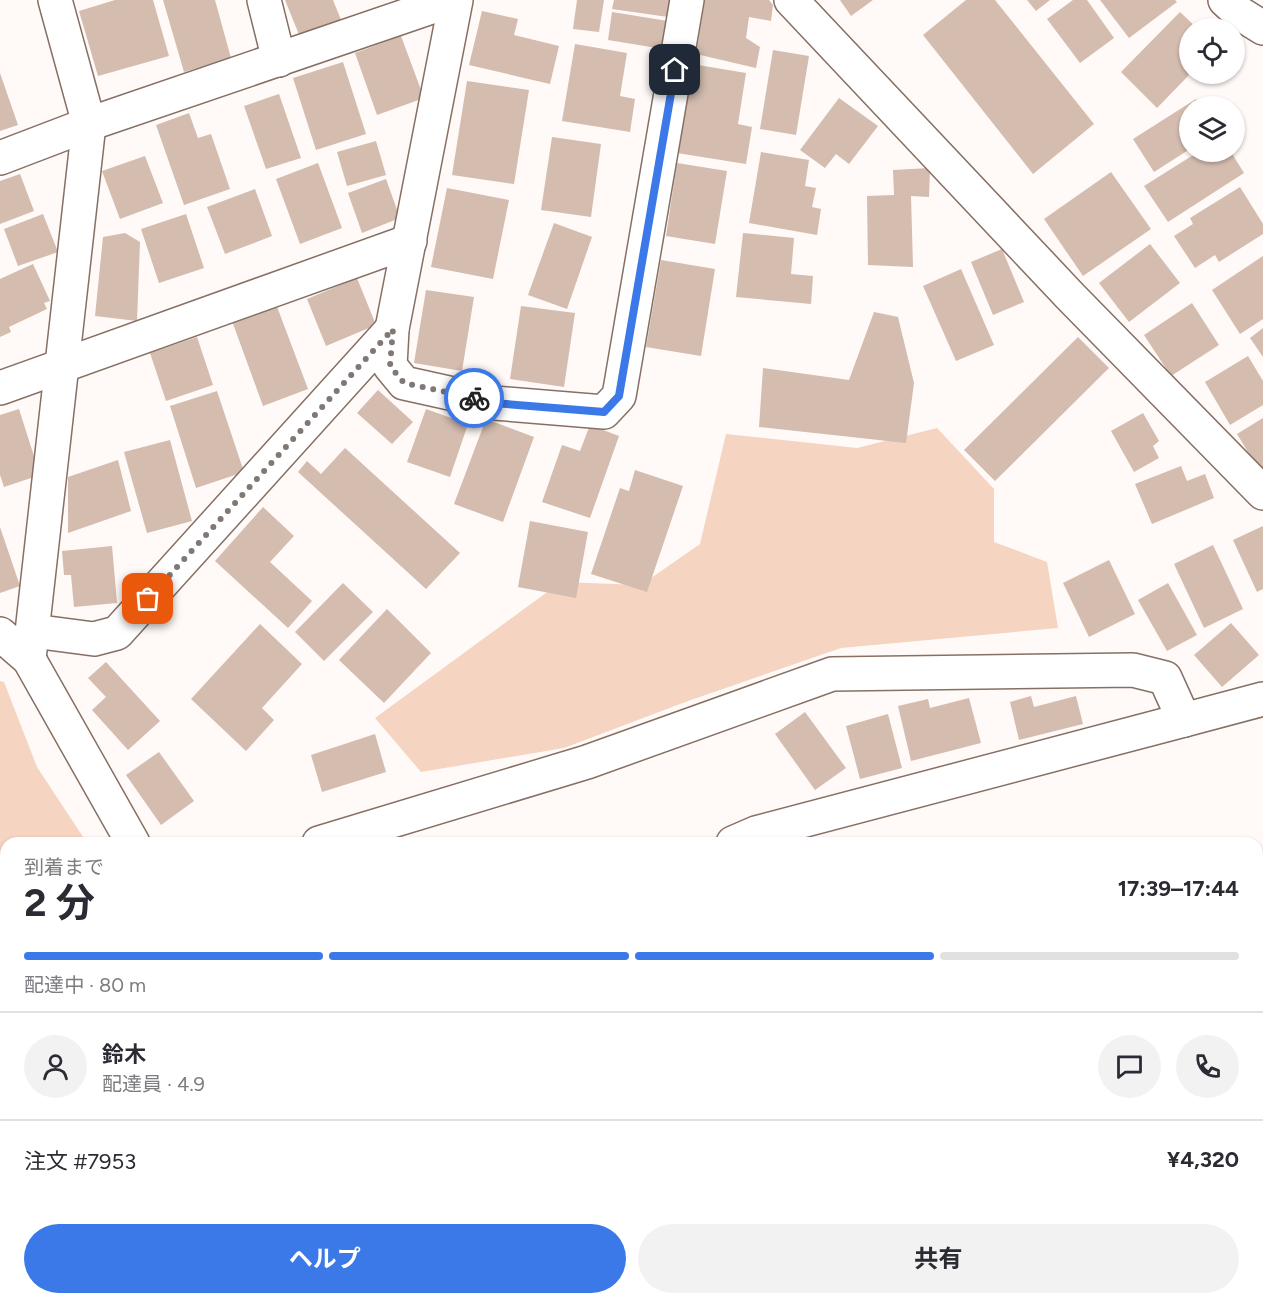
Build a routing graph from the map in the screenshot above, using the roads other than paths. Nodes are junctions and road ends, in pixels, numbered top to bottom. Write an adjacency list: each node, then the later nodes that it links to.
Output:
1 (55, 0): 9 (street)
2 (264, 0): 8 (street)
3 (454, 0): 8 (street); 11 (street)
4 (687, 0): 12 (street)
5 (791, 0): 15 (street)
6 (1226, 0): 7 (street)
7 (1263, 28)
8 (279, 60): 9 (street)
9 (89, 124): 10 (street); 13 (street)
10 (0, 158)
11 (410, 242): 12 (street); 13 (street)
12 (393, 329): 17 (street)
13 (63, 366): 14 (street); 17 (street)
14 (0, 388)
15 (1263, 493)
16 (0, 634): 17 (street)
17 (31, 645): 20 (street)
18 (1263, 699): 19 (street)
19 (1184, 720): 21 (street); 22 (street)
20 (130, 837)
21 (339, 837)
22 (747, 837)

